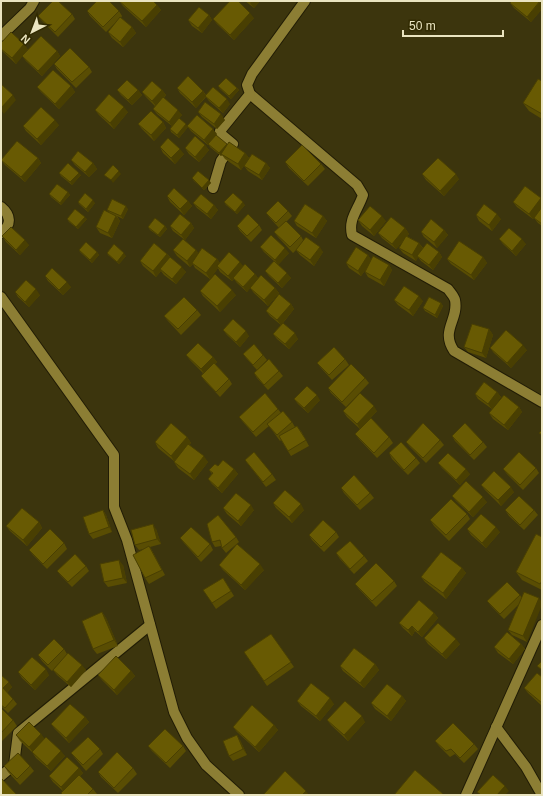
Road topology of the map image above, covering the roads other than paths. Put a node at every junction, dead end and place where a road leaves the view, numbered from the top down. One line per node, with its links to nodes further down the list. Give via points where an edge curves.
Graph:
1 (34, 1): 3 (street)
2 (305, 1): 4 (street, via 252,74 247,85)
3 (1, 36)
4 (250, 94): 5 (street, via 220,131 220,134 233,144 221,161); 9 (street, via 357,185 363,195 349,226 352,235 448,289 455,299 455,312 448,331 448,343 454,351)
5 (213, 188)
6 (1, 207): 7 (street, via 9,217 8,227)
7 (1, 233)
8 (1, 297): 10 (street, via 114,455 114,507 127,540)
9 (542, 402)
10 (150, 625): 13 (street, via 18,733 14,766); 14 (street, via 174,712 187,738 206,765)
11 (542, 625): 12 (street)
12 (496, 727): 15 (street); 16 (street)
13 (1, 776)
14 (239, 795)
15 (466, 795)
16 (542, 795)

